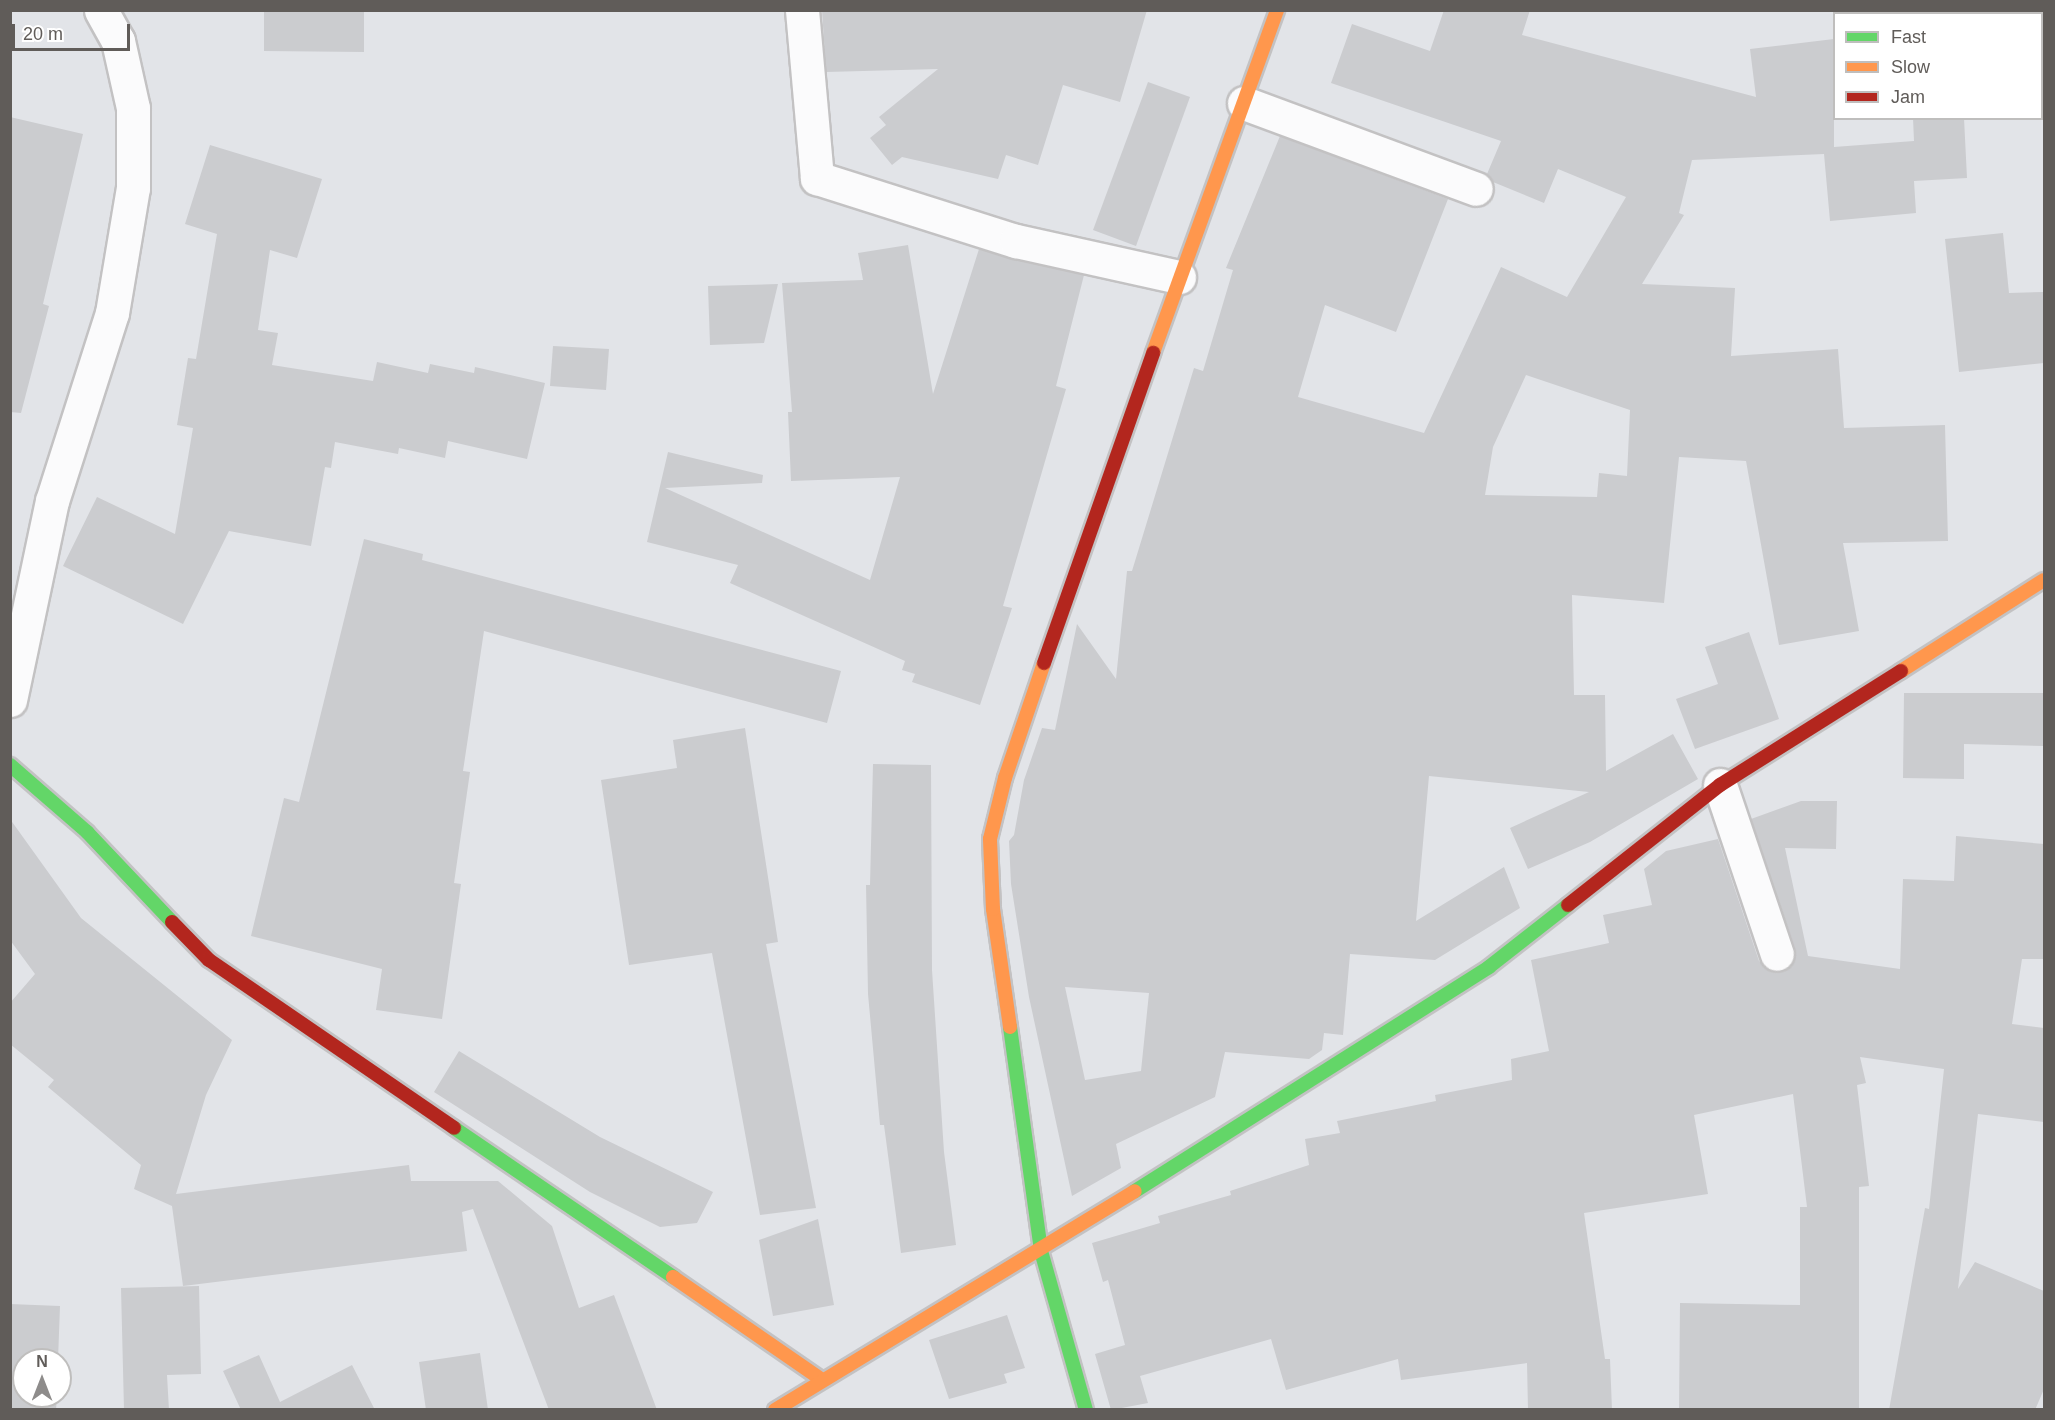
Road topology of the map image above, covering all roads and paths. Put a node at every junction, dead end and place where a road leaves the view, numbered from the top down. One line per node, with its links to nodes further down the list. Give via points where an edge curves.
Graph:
1 (101, 10): 8 (street, via 118,41 133,108 133,188 112,313 52,501)
2 (802, 10): 6 (street, via 817,178 1016,241)
3 (1277, 10): 4 (street)
4 (1244, 103): 5 (street); 6 (street)
5 (1476, 189)
6 (1179, 277): 12 (street, via 1068,590 1005,778 990,839 993,909)
7 (2044, 580): 10 (street)
8 (10, 700)
9 (10, 765): 13 (street, via 87,832 209,960)
10 (1720, 785): 11 (street); 12 (street, via 1489,968)
11 (1777, 954)
12 (1041, 1251): 13 (street); 15 (street)
13 (821, 1379): 14 (street)
14 (775, 1410)
15 (1086, 1410)

